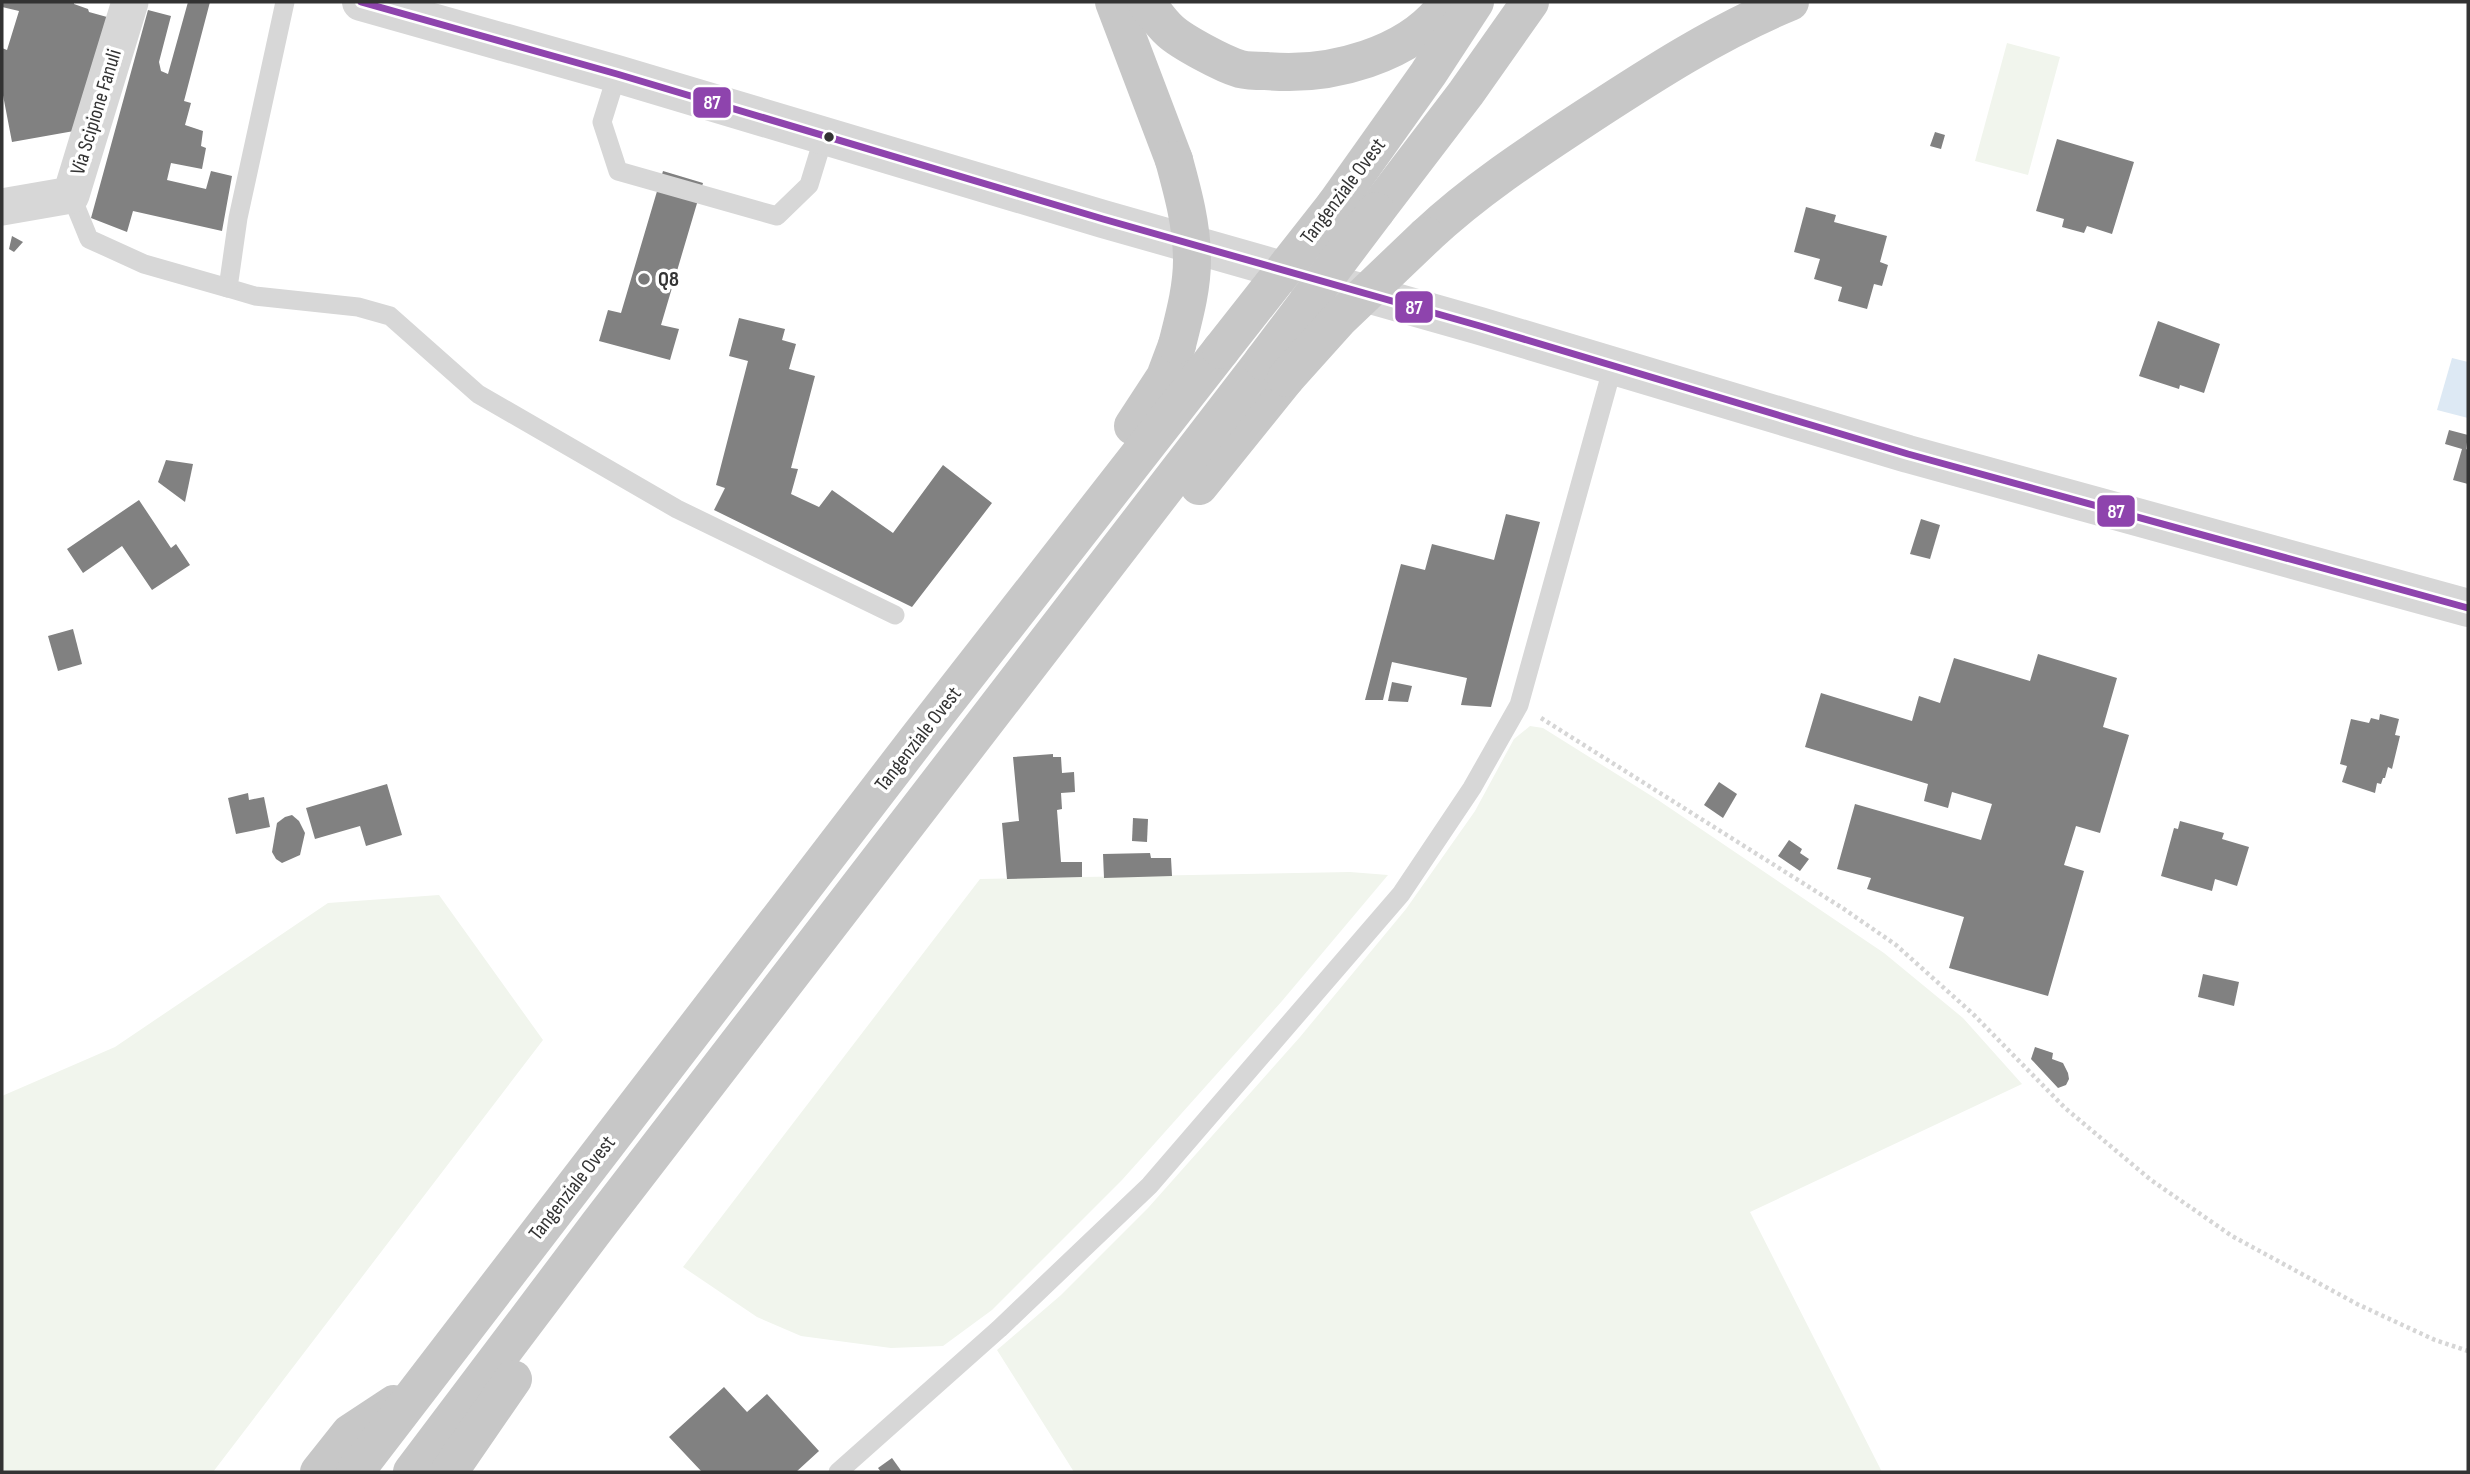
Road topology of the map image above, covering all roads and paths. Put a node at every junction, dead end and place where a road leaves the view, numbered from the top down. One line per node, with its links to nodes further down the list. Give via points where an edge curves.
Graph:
1 (130, 2): 12 (street, Via Scipione Fanuli)
2 (285, 2): 14 (lane, via 238,218)
3 (361, 2): 10 (street)
4 (1114, 2): 20 (highway, bridge, via 1185,201 1192,261 1177,345 1165,377 1143,413 935,684)
5 (1146, 2): 6 (highway, via 1170,31 1207,53 1240,69 1288,73 1335,69 1382,52 1417,36)
6 (1448, 2)
7 (1475, 2): 20 (highway, Tangenziale Ovest, bridge, via 1335,205)
8 (1530, 2): 16 (highway, Tangenziale Ovest, bridge, via 1376,211)
9 (1790, 2): 16 (highway, bridge, via 1696,47 1530,155 1444,219 1339,319)
10 (617, 74): 11 (street); 11 (lane, via 602,122 618,171 777,216 809,185)
11 (824, 136): 15 (street)
12 (71, 195): 13 (street, Via Scipione Fanuli); 14 (lane, via 89,239 144,264)
13 (2, 206)
14 (228, 288): 18 (lane, via 390,316 478,394 677,509)
15 (1613, 366): 17 (street, via 1908,454); 19 (lane)
16 (1274, 369): 21 (highway, Tangenziale Ovest, via 1008,693)
17 (2468, 608)
18 (895, 615)
19 (1519, 705): 22 (path, via 1896,945 1973,1014 2065,1108 2151,1180 2232,1236 2357,1304); 28 (lane, via 1472,788 1401,894 1150,1185 999,1329)
20 (918, 738): 23 (highway, Tangenziale Ovest)
21 (600, 1224): 26 (highway, Tangenziale Ovest); 27 (highway, via 540,1340)
22 (2468, 1351)
23 (419, 1387): 24 (highway, via 350,1433); 25 (highway, Tangenziale Ovest)
24 (319, 1472)
25 (355, 1472)
26 (412, 1472)
27 (449, 1472)
28 (838, 1472)

